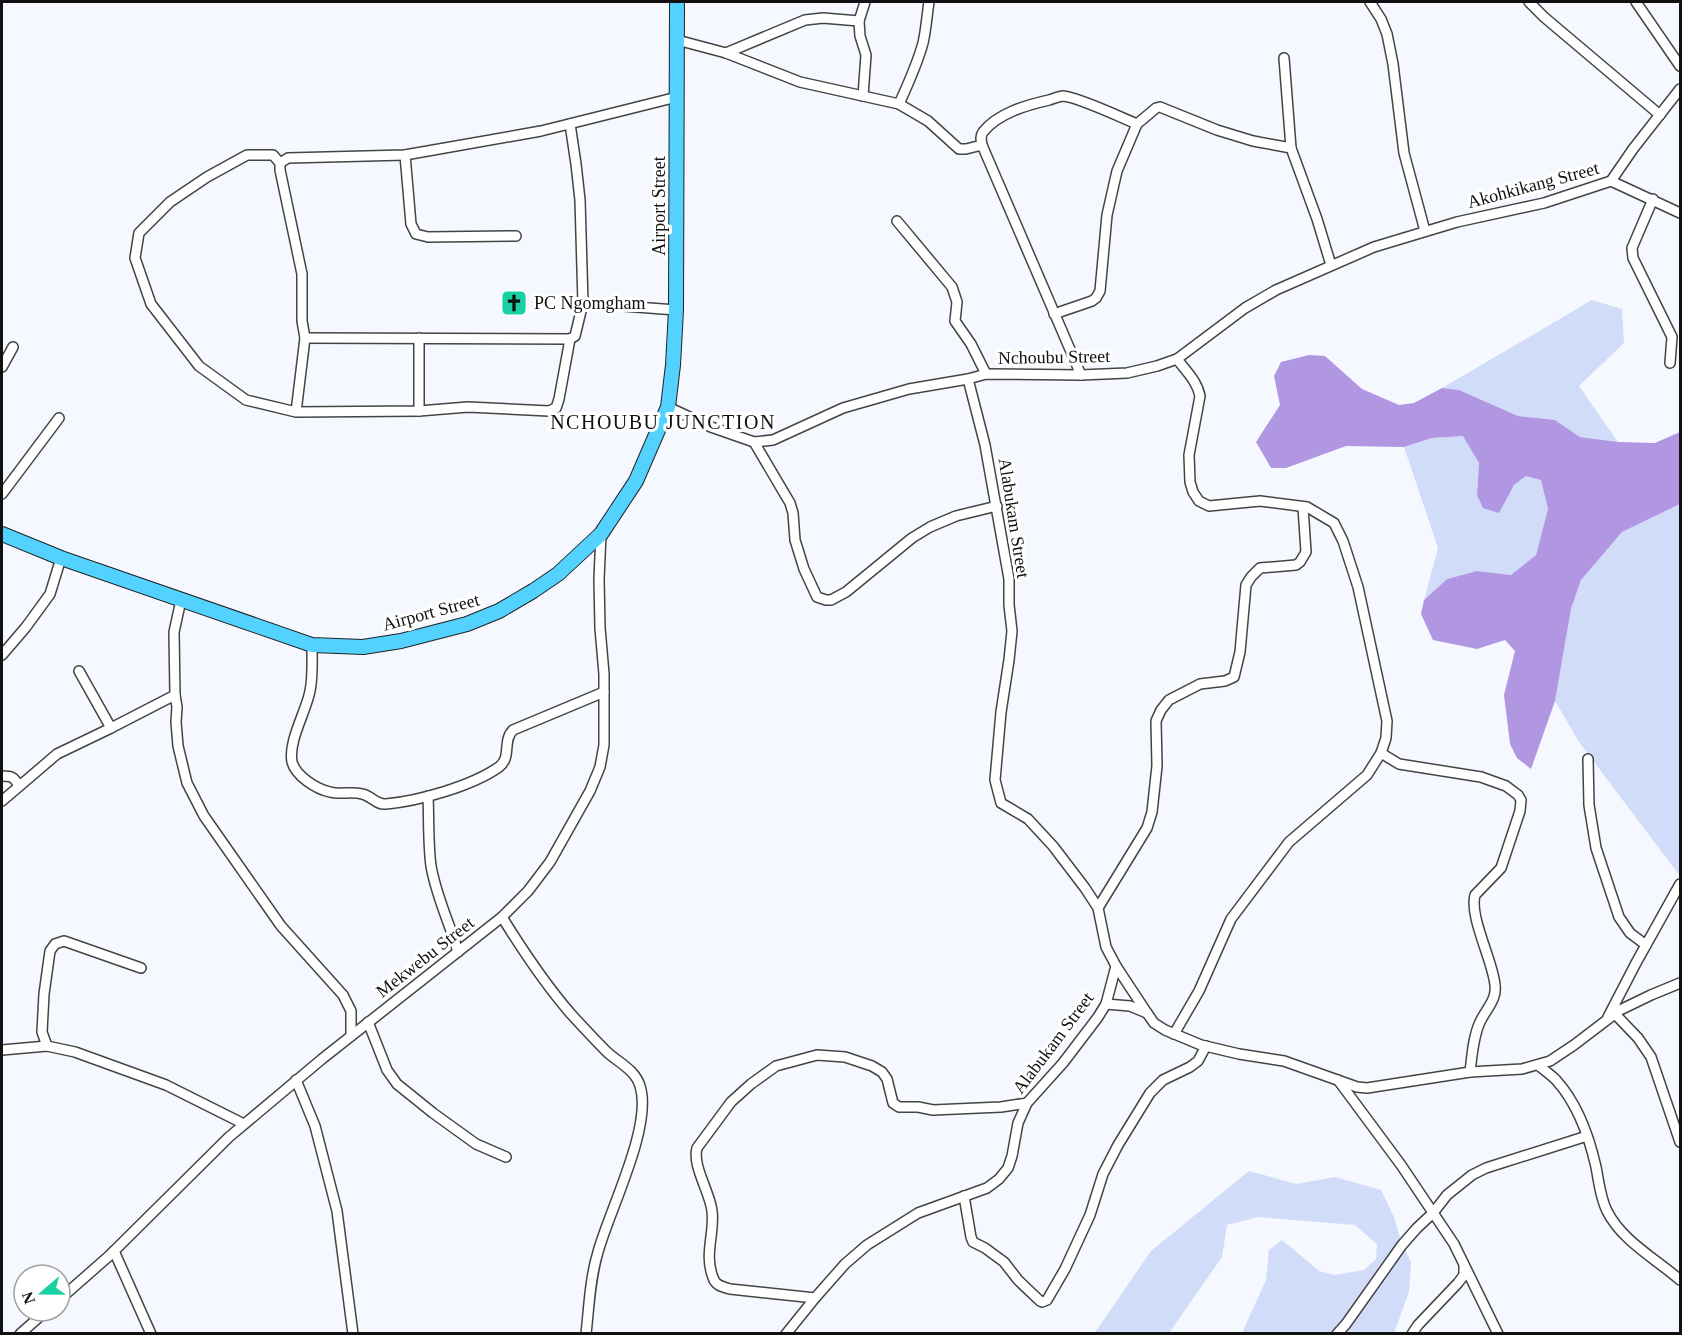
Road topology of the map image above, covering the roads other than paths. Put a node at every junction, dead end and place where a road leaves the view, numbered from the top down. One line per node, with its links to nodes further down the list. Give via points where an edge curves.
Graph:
1 (677, 2): 8 (highway, Airport Street)
2 (865, 2): 7 (street)
3 (929, 2): 15 (street, via 920,55)
4 (1370, 2): 27 (street, via 1387,34 1404,153)
5 (1529, 2): 16 (street)
6 (1636, 2): 11 (street)
7 (858, 21): 9 (street, via 805,20); 13 (street, via 867,61)
8 (677, 40): 9 (street); 14 (highway, Airport Street)
9 (726, 53): 13 (street, via 800,82)
10 (1284, 58): 20 (street)
11 (1680, 66)
12 (1680, 89): 16 (street)
13 (863, 96): 15 (street)
14 (677, 98): 17 (street); 31 (highway, Airport Street)
15 (899, 104): 19 (street, via 928,121 959,148)
16 (1660, 115): 23 (street)
17 (570, 124): 21 (street); 30 (street, via 580,200)
18 (1137, 124): 19 (street, via 1063,96 1033,103 999,119 984,131); 20 (street, via 1160,107 1217,130); 32 (street, via 1117,171 1107,215 1100,291 1092,301)
19 (982, 145): 32 (street)
20 (1291, 148): 29 (street)
21 (405, 155): 22 (street, via 288,158); 28 (street, via 411,224 416,234)
22 (280, 163): 33 (street, via 303,274); 45 (street, via 273,155 247,155 207,177 170,202 139,233 135,258 151,304 199,366 246,400)
23 (1611, 181): 24 (street, Akohkikang Street); 27 (street, Akohkikang Street, via 1544,203)
24 (1653, 200): 25 (street, Akohkikang Street); 38 (street, via 1632,248 1633,258 1672,337)
25 (1680, 213)
26 (897, 221): 40 (street, via 952,287 957,302 955,321)
27 (1425, 231): 29 (street, Nchoubu Street)
28 (516, 236)
29 (1331, 266): 37 (street, Nchoubu Street, via 1245,308)
30 (583, 303): 31 (street); 35 (street, via 575,336)
31 (676, 310): 43 (highway, Airport Street)
32 (1054, 314): 41 (street)
33 (305, 338): 34 (street); 45 (street)
34 (419, 338): 35 (street); 44 (street)
35 (570, 339): 44 (street, via 556,408)
36 (14, 347): 39 (street)
37 (1177, 359): 41 (street, Nchoubu Street, via 1133,372); 50 (street, via 1200,396 1189,455 1190,482 1199,501 1209,506 1260,501)
38 (1670, 363)
39 (2, 367)
40 (986, 374): 41 (street, Nchoubu Street); 42 (street, Nchoubu Street)
41 (1081, 375)
42 (968, 379): 47 (street, Nchoubu Street, via 909,389 843,408 773,440); 49 (street, Alabukam Street)
43 (668, 407): 47 (street, via 711,428); 52 (highway, Airport Street, via 636,481)
44 (419, 411): 45 (street)
45 (296, 412)
46 (59, 418): 48 (street)
47 (754, 442): 49 (street, via 790,503 804,569 822,600 846,592 930,526)
48 (2, 494)
49 (997, 506): 68 (street, Alabukam Street, via 1009,579 1012,631 995,780 998,793 1001,803 1028,819 1053,846)
50 (1303, 507): 61 (street, via 1334,523 1358,587 1387,722); 68 (street, via 1304,557 1296,565 1260,568 1246,585 1234,677 1200,684 1169,700 1161,710 1156,722 1156,776 1147,828)
51 (2, 534): 53 (highway, Airport Street)
52 (601, 534): 55 (highway, Airport Street, via 541,586 499,611 467,624 363,647); 58 (street, Mekwebu Street, via 599,588)
53 (62, 558): 54 (highway, Airport Street); 56 (street, via 50,594)
54 (181, 600): 55 (highway, Airport Street); 59 (street, via 174,632)
55 (312, 645): 65 (street, via 311,689 292,746 294,768 317,787 364,794 378,804)
56 (2, 656)
57 (79, 671): 60 (street)
58 (604, 692): 65 (street, via 513,730 507,755 499,766 467,784); 69 (street, Mekwebu Street, via 604,745 590,791 550,862)
59 (175, 695): 60 (street); 80 (street, via 178,746 188,783 204,816 281,926 344,995 351,1011)
60 (111, 728): 64 (street, via 57,754)
61 (1381, 753): 79 (street, via 1367,775 1289,842 1231,919 1199,991); 85 (street, via 1399,764 1481,777 1513,790 1521,800 1501,868 1474,900 1495,996 1480,1023)
62 (1588, 759): 70 (street, via 1589,805 1596,848 1619,917 1630,933)
63 (2, 776): 64 (street, via 11,776)
64 (19, 786): 66 (street)
65 (428, 795): 71 (street, via 431,866)
66 (2, 801)
67 (1680, 884): 70 (street)
68 (1098, 908): 72 (street, Alabukam Street, via 1106,947)
69 (502, 918): 71 (street, Mekwebu Street); 104 (street, via 570,1012 640,1085 643,1105 637,1142 597,1252)
70 (1646, 945): 77 (street)
71 (458, 952): 78 (street, Mekwebu Street)
72 (1116, 966): 75 (street, Alabukam Street); 76 (street)
73 (141, 968): 81 (street, via 64,941 55,944 50,951 44,994 42,1032)
74 (1680, 983): 77 (street)
75 (1106, 1004): 76 (street, via 1130,1006); 88 (street, Alabukam Street, via 1063,1063)
76 (1147, 1013): 79 (street, via 1154,1023)
77 (1611, 1017): 84 (street, via 1558,1057); 91 (street, via 1638,1038 1651,1057)
78 (368, 1023): 80 (street, Mekwebu Street); 92 (street, via 387,1070 397,1084 476,1144)
79 (1174, 1034): 82 (street)
80 (351, 1036): 86 (street, Mekwebu Street)
81 (47, 1046): 83 (street); 89 (street, via 75,1052 166,1085)
82 (1206, 1046): 87 (street, via 1284,1061); 93 (street, via 1190,1067 1163,1080 1150,1093 1103,1174 1090,1215 1065,1269 1044,1302 1004,1262 973,1242)
83 (2, 1050)
84 (1538, 1065): 85 (street); 90 (street, via 1555,1079 1575,1107)
85 (1470, 1072): 87 (street, via 1375,1087 1357,1087)
86 (296, 1080): 89 (street, Mekwebu Street); 103 (street, via 315,1126 337,1211)
87 (1338, 1080): 94 (street)
88 (1027, 1102): 93 (street, Alabukam Street, via 1008,1168 993,1185); 99 (street, via 933,1110 899,1107 893,1103 887,1079 873,1066 845,1057 817,1055 776,1066 731,1102 695,1155 712,1212 709,1255 715,1281 729,1289)
89 (244, 1124): 95 (street, Mekwebu Street)
90 (1587, 1136): 94 (street, via 1486,1167 1447,1195); 97 (street, via 1607,1212 1631,1241)
91 (1680, 1142)
92 (506, 1157)
93 (964, 1196): 99 (street, Alabukam Street, via 918,1212 867,1245)
94 (1433, 1213): 96 (street); 106 (street, via 1402,1245)
95 (114, 1251): 98 (street, Mekwebu Street); 102 (street)
96 (1464, 1267): 107 (street, via 1458,1283); 108 (street)
97 (1680, 1280)
98 (72, 1288)
99 (815, 1298): 105 (street, Alabukam Street)
100 (32, 1323): 101 (street)
101 (20, 1334)
102 (150, 1334)
103 (353, 1334)
104 (586, 1334)
105 (786, 1334)
106 (1337, 1334)
107 (1412, 1334)
108 (1498, 1334)

